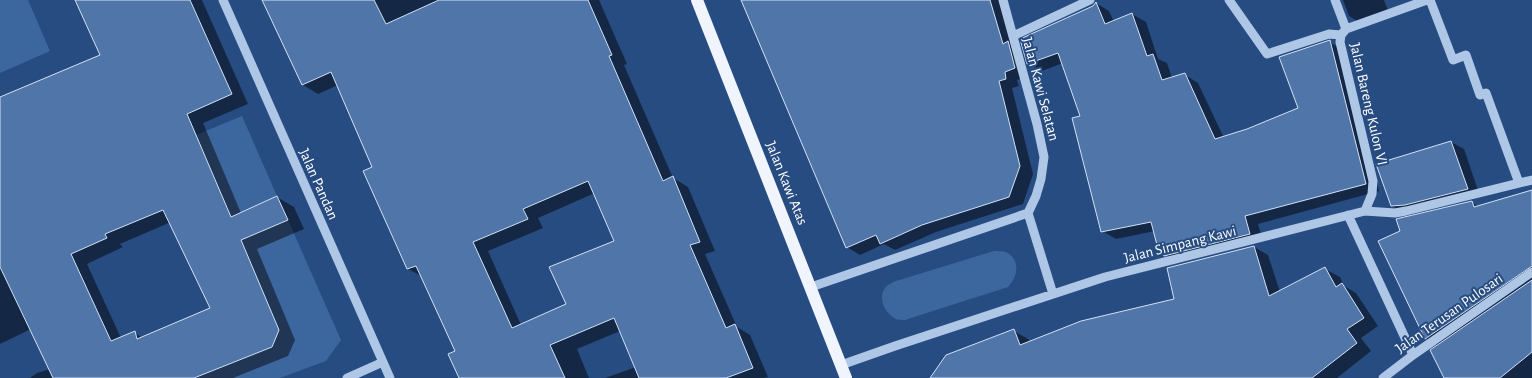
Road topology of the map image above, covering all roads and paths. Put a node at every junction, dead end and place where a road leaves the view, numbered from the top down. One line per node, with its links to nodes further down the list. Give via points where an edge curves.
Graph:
1 (222, 0): 19 (street, Jalan Pandan)
2 (697, 0): 16 (main road, Jalan Kawi Atas)
3 (1003, 0): 9 (street, Jalan Kawi Selatan)
4 (1090, 0): 9 (street)
5 (1229, 0): 8 (street, via 1267,54)
6 (1335, 0): 8 (street)
7 (1428, 0): 8 (street, Jalan Bareng Kulon VI); 11 (street, via 1453,60 1466,55 1480,95 1486,94)
8 (1343, 32): 12 (street, Jalan Bareng Kulon VI, via 1340,42 1373,181)
9 (1013, 36): 13 (street, Jalan Kawi Selatan, via 1044,157 1041,179)
10 (1532, 180): 11 (street, Jalan Simpang Kawi)
11 (1519, 183): 12 (street, Jalan Simpang Kawi, via 1395,213)
12 (1365, 211): 14 (street, Jalan Simpang Kawi)
13 (1028, 213): 16 (street); 17 (street)
14 (1348, 215): 17 (street, Jalan Simpang Kawi, via 1105,277); 18 (street)
15 (1532, 272): 18 (street, Jalan Terusan Pulosari)
16 (811, 287): 20 (main road, Jalan Kawi Atas)
17 (1053, 294): 20 (street, Jalan Simpang Kawi)
18 (1413, 354): 24 (street, Jalan Terusan Pulosari)
19 (383, 362): 21 (street); 22 (street, Jalan Pandan)
20 (842, 365): 23 (main road, Jalan Kawi Atas)
21 (347, 378)
22 (390, 378)
23 (846, 378)
24 (1382, 378)

